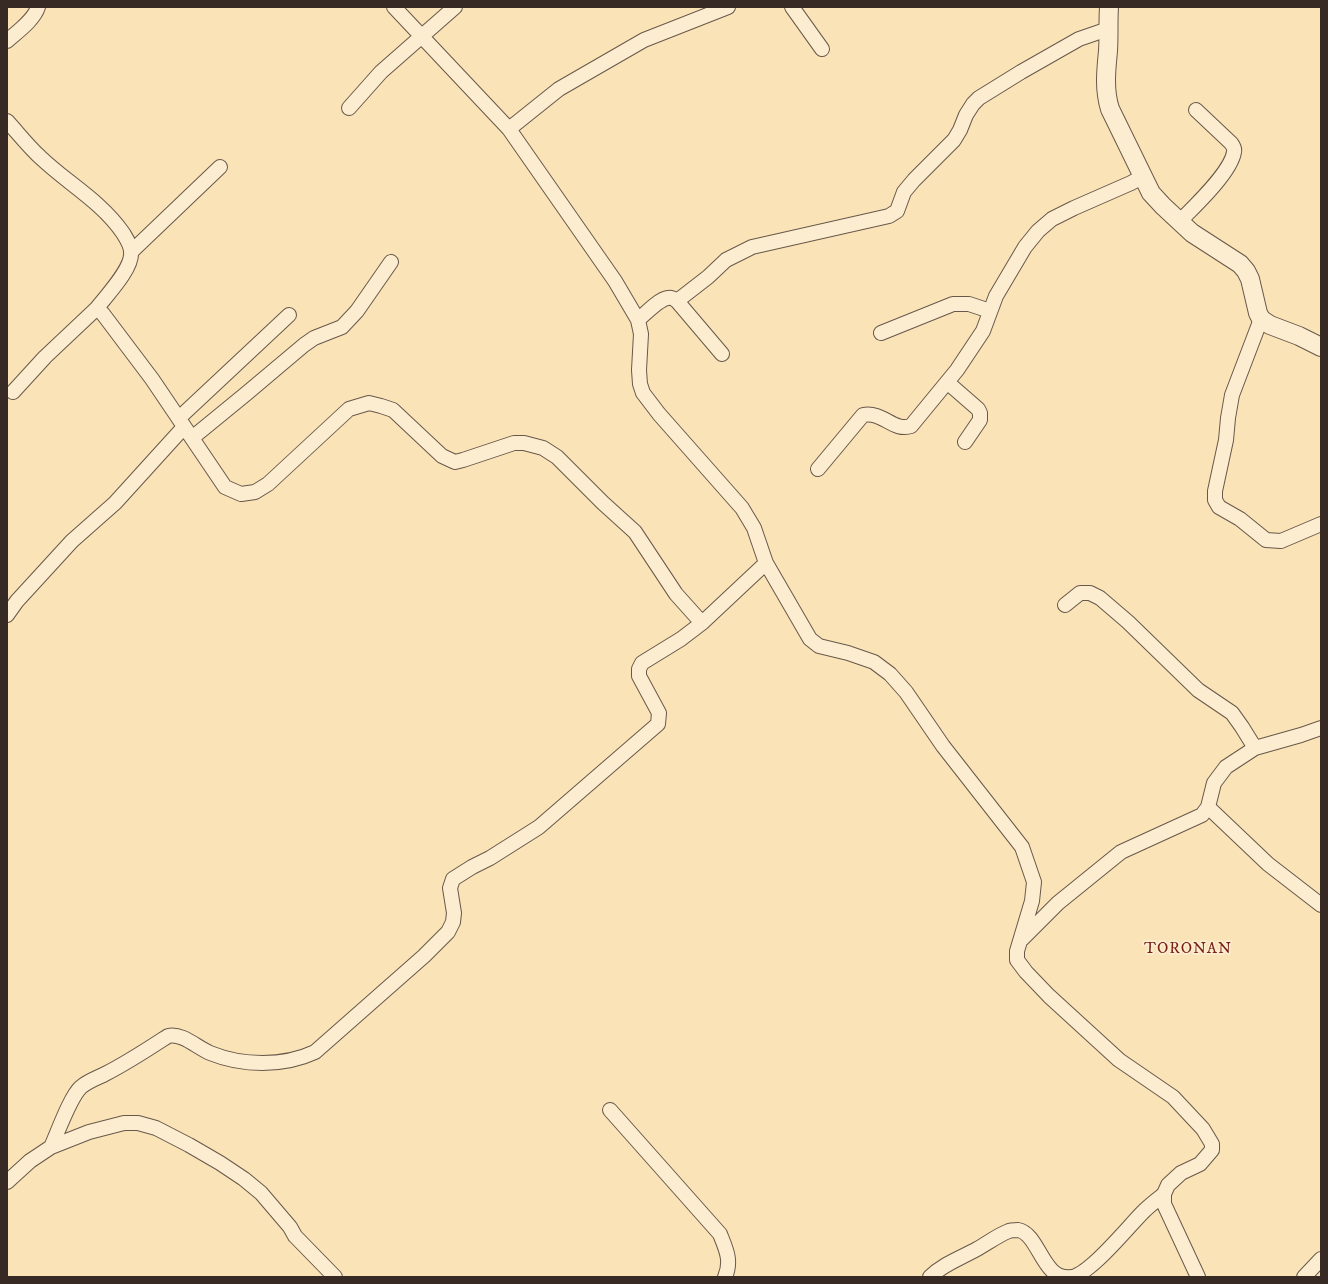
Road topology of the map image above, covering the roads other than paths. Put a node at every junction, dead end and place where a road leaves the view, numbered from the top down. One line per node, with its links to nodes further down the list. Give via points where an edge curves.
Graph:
1 (38, 7): 9 (street, via 29,21)
2 (394, 7): 8 (street)
3 (455, 7): 8 (street)
4 (728, 7): 14 (street, via 644,40 559,89)
5 (792, 7): 10 (street)
6 (1109, 7): 7 (street)
7 (1108, 29): 16 (street, via 1105,78 1107,98); 20 (street, via 1078,39 978,98 954,140 904,192 897,211 889,216 752,247 726,260)
8 (422, 36): 11 (street, via 381,72); 14 (street)
9 (7, 41)
10 (822, 49)
11 (349, 108)
12 (1196, 110): 17 (street, via 1231,143 1234,153 1225,171 1210,190)
13 (7, 121): 18 (street, via 40,157 115,221 127,239)
14 (509, 129): 25 (street)
15 (220, 167): 18 (street)
16 (1142, 177): 17 (street, via 1151,193); 22 (street, via 1052,219 1038,231 1025,247)
17 (1180, 221): 24 (street, via 1192,233 1240,264 1246,271)
18 (131, 252): 21 (street, via 130,264)
19 (391, 262): 31 (street, via 357,311 342,327 314,338 248,393)
20 (677, 301): 25 (street, via 672,298 662,300); 28 (street)
21 (97, 308): 30 (street, via 45,357); 31 (street, via 152,379)
22 (990, 311): 26 (street, via 969,304 953,304); 29 (street, via 983,331)
23 (289, 315): 31 (street)
24 (1261, 319): 27 (street); 34 (street, via 1232,395 1215,500 1219,507 1240,519 1266,540 1281,540)
25 (638, 320): 35 (street, via 641,334 639,370 643,393 742,508 754,528)
26 (881, 333)
27 (1321, 348)
28 (722, 354)
29 (947, 382): 32 (street, via 980,413 980,420); 33 (street, via 911,426 906,428 877,415 863,415)
30 (14, 392)
31 (185, 428): 37 (street, via 115,503 72,541); 38 (street, via 225,487 241,494 255,492 268,484 349,409 369,403 393,410 442,456 455,462 514,443 524,442 543,448 557,457 635,532 676,594)
32 (965, 442)
33 (818, 469)
34 (1321, 524)
35 (766, 563): 38 (street); 43 (street, via 810,639 818,646 874,662 890,674 1022,848 1034,882 1032,901)
36 (1065, 605): 40 (street, via 1080,593 1090,593 1100,598 1198,690 1232,713)
37 (7, 614)
38 (702, 624): 45 (street, via 647,659 639,669 639,676 659,714 658,724 539,827 453,879 450,888 454,913 448,932 315,1052 305,1057 279,1062 249,1063 209,1053 174,1035 168,1036 81,1087 74,1095)
39 (1321, 728): 40 (street)
40 (1255, 748): 41 (street, via 1226,767 1214,783)
41 (1208, 807): 42 (street, via 1268,864); 43 (street, via 1202,815 1121,852 1058,902)
42 (1321, 905)
43 (1019, 942): 47 (street, via 1017,960 1026,972 1119,1060 1173,1097 1203,1129 1212,1144 1212,1150 1207,1157 1200,1164 1181,1173 1168,1185)
44 (610, 1110): 50 (street, via 720,1234 729,1263)
45 (51, 1147): 46 (street, via 30,1161); 49 (street, via 89,1132 124,1123 138,1123 156,1128 220,1163 262,1193 295,1236)
46 (7, 1182)
47 (1164, 1194): 52 (street, via 1080,1274); 53 (street, via 1164,1204)
48 (1321, 1259): 54 (street)
49 (335, 1277)
50 (725, 1277)
51 (930, 1277): 52 (street, via 1008,1231 1018,1230 1026,1234 1055,1274)
52 (1064, 1277)
53 (1198, 1277)
54 (1304, 1277)

